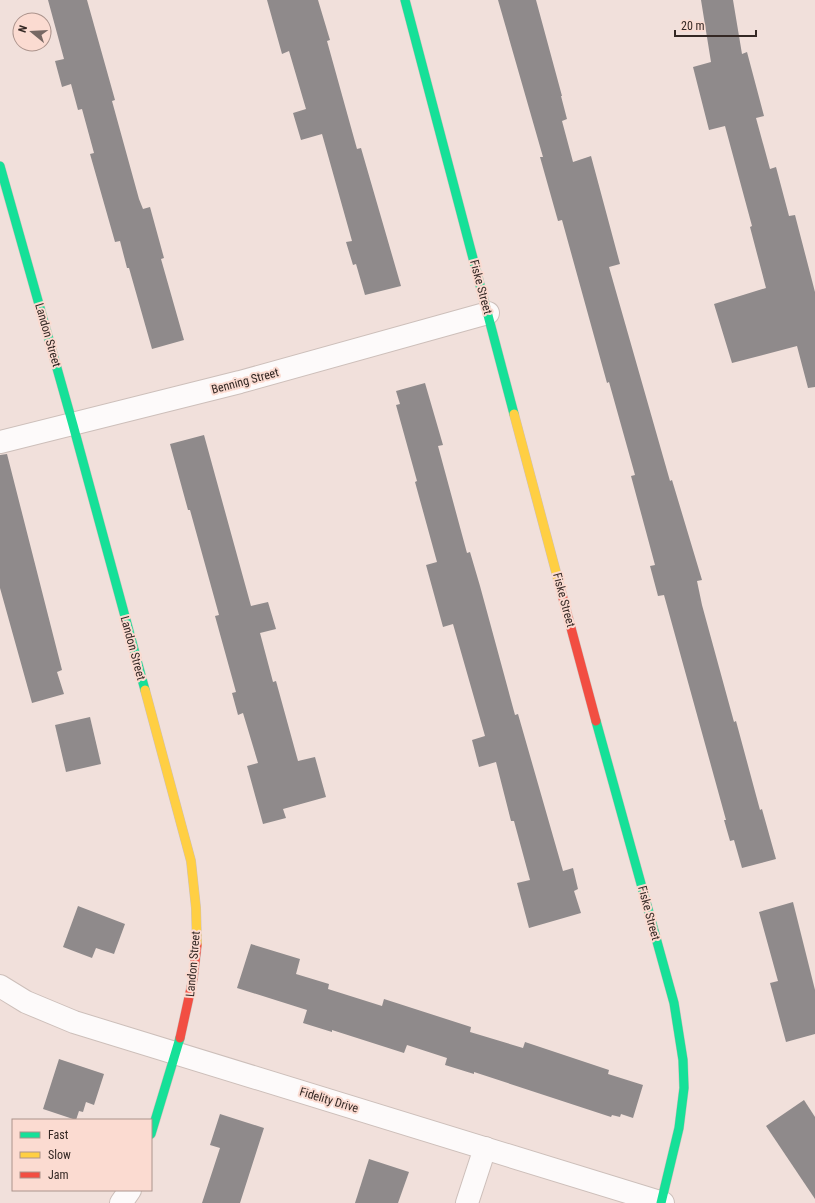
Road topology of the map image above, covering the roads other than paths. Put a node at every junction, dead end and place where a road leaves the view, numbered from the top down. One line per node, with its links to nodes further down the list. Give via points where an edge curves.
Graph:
1 (405, 0): 3 (street, Fiske Street)
2 (0, 166): 4 (street, Landon Street)
3 (488, 313): 4 (street, Benning Street); 13 (street, Fiske Street, via 586,686 674,1003 684,1088 679,1128)
4 (73, 425): 5 (street, Benning Street); 7 (street, Landon Street, via 191,861 196,908 196,956 189,1002)
5 (0, 442)
6 (0, 986): 7 (street, Fidelity Drive, via 26,1002 74,1022)
7 (175, 1053): 8 (street, Landon Street); 9 (street, Fidelity Drive)
8 (152, 1131)
9 (485, 1148): 12 (street); 13 (street, Fidelity Drive)
10 (129, 1191): 11 (street)
11 (121, 1203)
12 (467, 1203)
13 (662, 1203)

